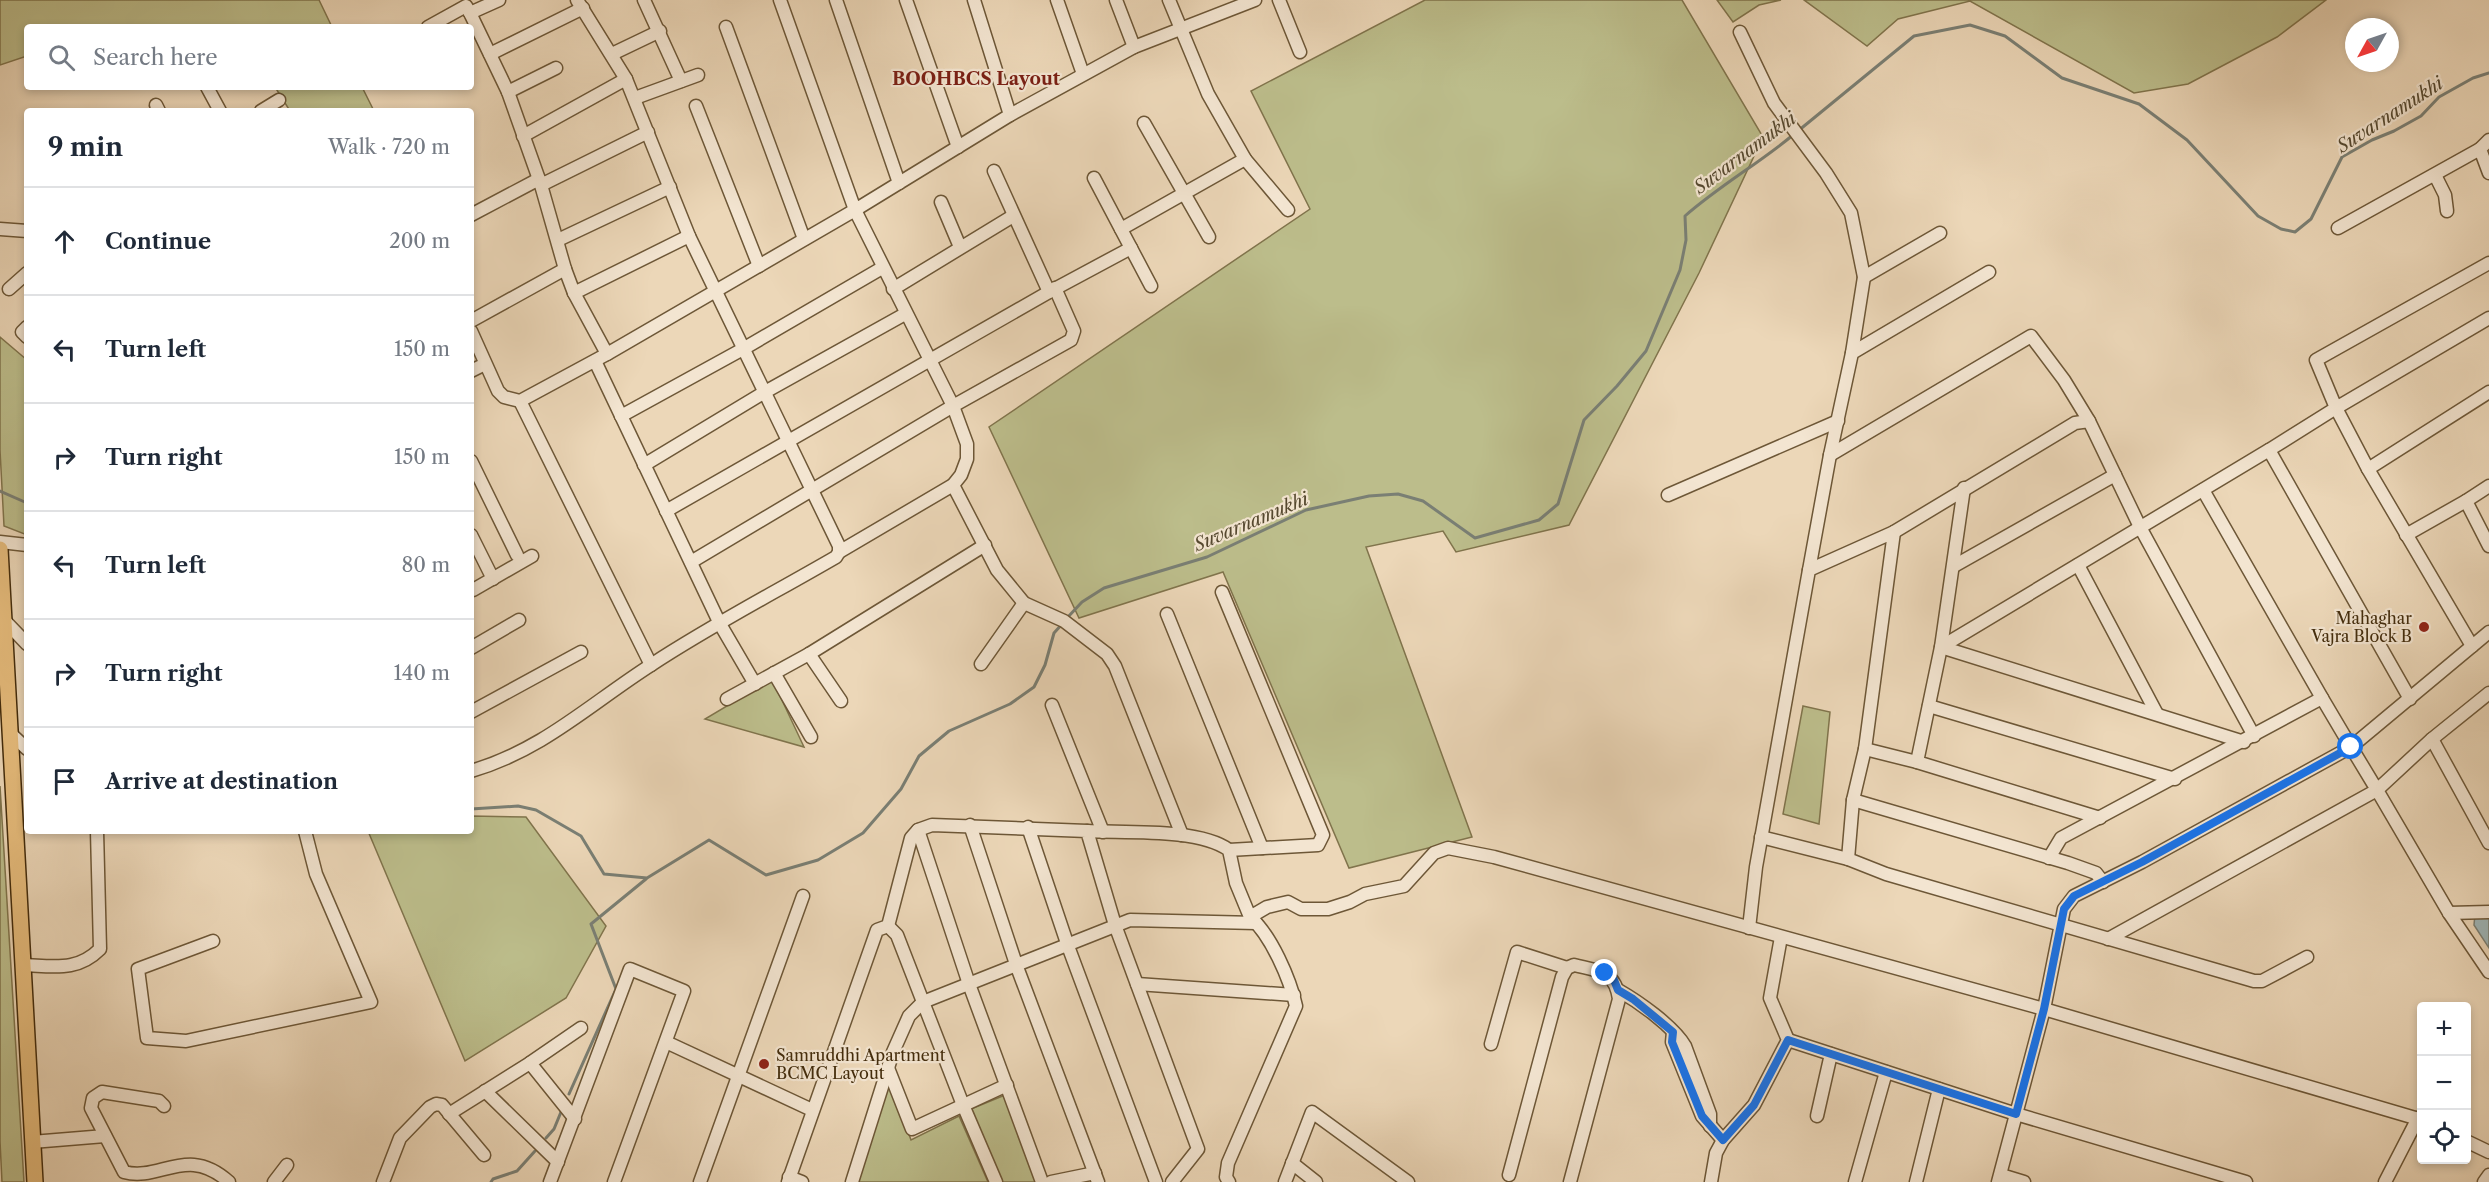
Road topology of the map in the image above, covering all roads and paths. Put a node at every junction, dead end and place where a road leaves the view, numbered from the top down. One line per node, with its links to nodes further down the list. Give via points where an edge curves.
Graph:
1 (498, 0): 14 (street)
2 (644, 0): 18 (street)
3 (780, 0): 52 (street)
4 (836, 0): 48 (street)
5 (906, 0): 41 (street)
6 (974, 0): 36 (street)
7 (1057, 0): 25 (street)
8 (1116, 0): 20 (street)
9 (1169, 0): 17 (street)
10 (1255, 0): 13 (street)
11 (1280, 0): 21 (street)
12 (580, 4): 22 (street); 23 (street)
13 (1230, 5): 17 (street)
14 (470, 13): 15 (street, via 466,6); 22 (street)
15 (433, 24)
16 (726, 27): 64 (street)
17 (1180, 30): 20 (street); 42 (street, via 1208,94)
18 (660, 31): 23 (street); 28 (street)
19 (1740, 32): 74 (street, via 1774,103 1851,213)
20 (1134, 47): 25 (street)
21 (1300, 52)
22 (490, 54): 30 (street)
23 (612, 54): 27 (street)
24 (556, 68): 30 (street)
25 (1083, 74): 36 (street)
26 (698, 75): 28 (street)
27 (626, 79): 31 (street); 39 (street)
28 (681, 81): 31 (street)
29 (209, 90): 34 (street)
30 (508, 92): 39 (street)
31 (635, 98): 38 (street)
32 (279, 100): 35 (street)
33 (696, 106): 69 (street)
34 (218, 108)
35 (266, 108)
36 (1010, 115): 41 (street)
37 (1144, 123): 50 (street)
38 (648, 132): 47 (street); 49 (street)
39 (524, 136): 47 (street)
40 (2485, 145): 44 (street); 45 (street)
41 (958, 147): 48 (street)
42 (1245, 159): 50 (street); 53 (street)
43 (994, 171): 56 (street)
44 (2489, 173)
45 (2435, 175): 54 (street, via 2445,195); 57 (street)
46 (1094, 178): 59 (street)
47 (540, 182): 55 (street); 65 (street)
48 (899, 183): 52 (street)
49 (670, 187): 62 (street); 65 (street)
50 (1184, 193): 59 (street); 63 (street)
51 (941, 202): 66 (street)
52 (855, 210): 64 (street); 70 (street)
53 (1288, 210)
54 (2447, 211)
55 (474, 214)
56 (1013, 216): 66 (street); 78 (street)
57 (2338, 228)
58 (0, 229): 60 (street)
59 (1121, 229): 67 (street)
60 (24, 231)
61 (1940, 233): 74 (street)
62 (688, 236): 79 (street); 80 (street)
63 (1209, 237)
64 (804, 239): 69 (street)
65 (558, 240): 71 (street)
66 (960, 247): 77 (street)
67 (1131, 248): 75 (street); 78 (street)
68 (2489, 263): 96 (street, via 2316,360)
69 (759, 266): 79 (street)
70 (882, 268): 77 (street); 85 (street)
71 (565, 269): 80 (street); 83 (street)
72 (1989, 272): 86 (street)
73 (24, 276): 76 (street)
74 (1864, 277): 86 (street)
75 (1151, 286)
76 (9, 289)
77 (893, 289): 81 (street)
78 (1052, 290): 88 (street); 95 (street, via 1074,331 1071,340)
79 (714, 292): 85 (street); 87 (street)
80 (574, 293): 87 (street)
81 (905, 314): 88 (street); 92 (street)
82 (2489, 318): 96 (street)
83 (474, 319)
84 (474, 338): 90 (street)
85 (743, 349): 92 (street); 97 (street)
86 (1852, 353): 99 (street)
87 (607, 354): 89 (street)
88 (929, 360): 95 (street); 100 (street)
89 (595, 361): 94 (street); 97 (street)
90 (485, 363): 91 (street); 94 (street, via 498,391)
91 (474, 369)
92 (765, 392): 100 (street); 103 (street)
93 (2489, 392): 105 (street)
94 (519, 401): 147 (street)
95 (953, 406): 107 (street, via 967,452 962,475); 110 (street)
96 (2337, 408): 101 (street); 105 (street)
97 (621, 416): 103 (street)
98 (2089, 421): 102 (street, via 2031,336); 106 (street); 109 (street, via 2075,423)
99 (1838, 422): 102 (street); 112 (street)
100 (788, 441): 110 (street); 114 (street)
101 (2269, 450): 111 (street); 153 (street)
102 (1830, 455): 130 (street)
103 (644, 465): 114 (street)
104 (474, 466): 125 (street)
105 (2368, 469): 117 (street)
106 (2115, 475): 115 (street); 129 (street)
107 (953, 485): 121 (street); 124 (street)
108 (2489, 486): 113 (street)
109 (1964, 488): 116 (street); 129 (street)
110 (811, 490): 124 (street); 127 (street)
111 (2203, 490): 115 (street); 151 (street)
112 (1668, 495)
113 (2466, 501): 117 (street); 122 (street)
114 (666, 511): 127 (street)
115 (2140, 527): 128 (street); 161 (street)
116 (1894, 532): 130 (street); 165 (street)
117 (2406, 535): 142 (street)
118 (0, 542): 120 (street)
119 (474, 542): 131 (street)
120 (24, 545)
121 (985, 546): 134 (street, via 997,570); 145 (street)
122 (2489, 546)
123 (0, 549): 136 (main road)
124 (839, 552): 138 (street)
125 (517, 555)
126 (532, 556): 131 (street)
127 (691, 562): 138 (street)
128 (2078, 565): 143 (street); 158 (street)
129 (1954, 566): 143 (street)
130 (1809, 570): 180 (street)
131 (493, 579): 132 (street)
132 (474, 589)
133 (1222, 592): 182 (street, via 1323,835 1318,845)
134 (1024, 603): 146 (street); 179 (street, via 1064,621 1102,649 1115,666)
135 (1167, 614): 182 (street)
136 (4, 620): 140 (street); 159 (main road)
137 (519, 621): 141 (street)
138 (720, 624): 147 (street); 149 (street)
139 (2489, 632): 142 (street)
140 (24, 641)
141 (474, 646)
142 (2472, 646): 153 (street)
143 (1941, 647): 156 (street); 158 (street)
144 (581, 652): 157 (street)
145 (809, 654): 148 (street); 154 (street)
146 (981, 663)
147 (651, 665): 167 (street, via 549,737)
148 (774, 673): 149 (street); 160 (street)
149 (755, 684): 152 (street)
150 (2489, 693): 162 (street)
151 (2322, 698): 161 (street); 164 (street)
152 (727, 699)
153 (2410, 699): 164 (street)
154 (841, 701)
155 (1052, 705): 176 (street)
156 (1929, 706): 166 (street); 168 (street)
157 (474, 710)
158 (2157, 714): 161 (street)
159 (10, 733): 163 (street); 200 (main road)
160 (811, 736)
161 (2249, 739): 168 (street)
162 (2432, 739): 169 (street); 181 (street)
163 (24, 746)
164 (2351, 747): 169 (street); 186 (street)
165 (1865, 749): 166 (street); 170 (street)
166 (1917, 762): 171 (street)
167 (474, 770)
168 (2175, 779): 171 (street)
169 (2377, 790): 189 (street); 196 (street)
170 (1853, 800): 184 (street); 185 (street)
171 (2100, 818): 184 (street, via 2061,838)
172 (970, 825): 173 (street); 174 (street, via 932,825); 201 (street)
173 (1028, 827): 175 (street); 198 (street)
174 (918, 830): 193 (street, via 911,838); 204 (street)
175 (1087, 831): 176 (street); 192 (street)
176 (1102, 832): 179 (street)
177 (97, 834): 200 (street, via 100,949 78,965)
178 (306, 834): 197 (street, via 316,874 371,1002 186,1041 147,1038 138,969)
179 (1182, 835): 183 (street, via 1220,843)
180 (1761, 837): 185 (street); 194 (street)
181 (2489, 843)
182 (1262, 848): 183 (street)
183 (1229, 850): 190 (street, via 1236,883)
184 (2049, 858): 186 (street, via 2096,873)
185 (1848, 859): 191 (street, via 1886,874)
186 (2103, 882): 191 (street, via 2074,896 2064,909)
187 (803, 896): 218 (street)
188 (2489, 912): 189 (street)
189 (2449, 913): 203 (street)
190 (1253, 920): 192 (street, via 1130,920); 194 (street, via 1267,907 1288,902 1301,909 1328,909 1365,894 1404,886 1434,853 1448,848 1494,857); 207 (street, via 1277,957)
191 (2062, 924): 196 (street); 209 (street)
192 (1115, 925): 198 (street); 205 (street)
193 (888, 926): 208 (street, via 897,936); 224 (street, via 877,930)
194 (1749, 928): 195 (street)
195 (1781, 937): 209 (street); 211 (street, via 1770,998)
196 (2108, 939): 199 (street, via 2262,981)
197 (213, 941)
198 (1068, 946): 201 (street); 257 (street)
199 (2307, 957)
200 (23, 965): 233 (main road)
201 (1017, 967): 204 (street); 242 (street)
202 (1567, 968): 206 (street, via 1574,965 1605,973); 213 (street, via 1517,952); 240 (street)
203 (2489, 972)
204 (969, 984): 208 (street); 219 (street)
205 (1137, 984): 207 (street); 258 (street, via 1198,1149)
206 (1618, 990): 232 (street, via 1680,1037 1710,1114 1710,1126); 263 (street, via 1619,999)
207 (1294, 996): 259 (street, via 1296,1006 1228,1163)
208 (923, 1002): 216 (street, via 909,1016); 222 (street)
209 (2044, 1009): 226 (street); 228 (street)
210 (581, 1028): 215 (street)
211 (1788, 1040): 214 (street); 232 (street, via 1754,1105)
212 (666, 1042): 218 (street); 229 (street, via 684,991 630,969); 250 (street)
213 (1491, 1044)
214 (1831, 1054): 217 (street); 227 (street)
215 (530, 1063): 221 (street); 229 (street)
216 (888, 1068): 222 (street, via 912,1129); 253 (street)
217 (1886, 1072): 220 (street); 265 (street)
218 (739, 1075): 224 (street); 251 (street)
219 (1006, 1085): 222 (street); 255 (street)
220 (1939, 1089): 226 (street); 266 (street)
221 (485, 1090): 225 (street); 237 (street)
222 (963, 1105): 254 (street)
223 (164, 1106): 231 (street, via 159,1101 102,1092 93,1098 91,1107)
224 (812, 1110): 244 (street)
225 (449, 1114): 236 (street); 248 (street, via 436,1104 408,1128 400,1138)
226 (2016, 1114): 243 (street); 268 (street)
227 (1816, 1116)
228 (2417, 1118)
229 (575, 1119): 237 (street)
230 (2417, 1124): 269 (street)
231 (105, 1136): 233 (street); 246 (street, via 130,1177 159,1180 193,1167 208,1169)
232 (1723, 1140): 264 (street, via 1716,1153)
233 (32, 1142): 245 (main road)
234 (2471, 1143): 235 (street)
235 (2489, 1152)
236 (484, 1155)
237 (558, 1162): 249 (street)
238 (1292, 1163): 260 (street); 261 (street); 262 (street, via 1312,1112)
239 (287, 1166): 247 (street)
240 (1509, 1175)
241 (2489, 1175): 270 (street)
242 (1097, 1178): 256 (street)
243 (1999, 1178): 267 (street)
244 (789, 1180): 252 (street)
245 (35, 1182)
246 (229, 1182)
247 (274, 1182)
248 (383, 1182)
249 (550, 1182)
250 (614, 1182)
251 (699, 1182)
252 (802, 1182)
253 (852, 1182)
254 (996, 1182)
255 (1042, 1182)
256 (1051, 1182)
257 (1156, 1182)
258 (1172, 1182)
259 (1229, 1182)
260 (1285, 1182)
261 (1316, 1182)
262 (1408, 1182)
263 (1570, 1182)
264 (1711, 1182)
265 (1855, 1182)
266 (1916, 1182)
267 (2024, 1182)
268 (2246, 1182)
269 (2385, 1182)
270 (2484, 1182)

